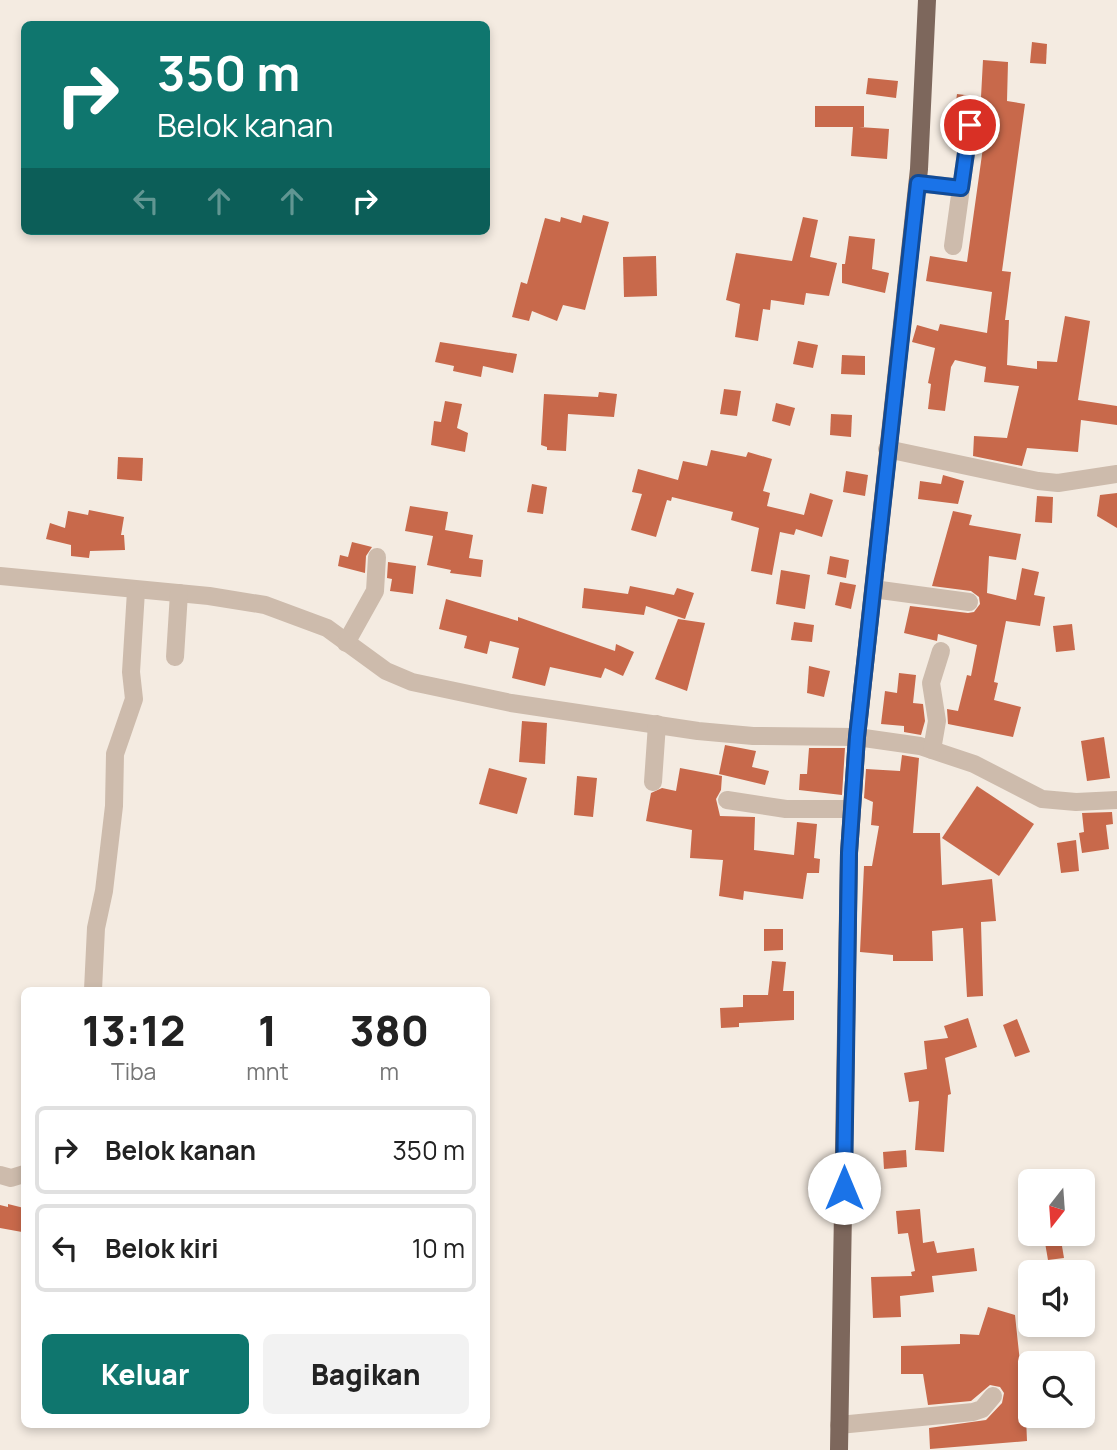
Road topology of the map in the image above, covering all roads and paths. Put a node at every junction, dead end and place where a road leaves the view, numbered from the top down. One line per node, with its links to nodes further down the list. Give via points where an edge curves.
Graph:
1 (928, 0): 3 (main road)
2 (970, 125): 4 (street)
3 (918, 183): 4 (street); 6 (main road)
4 (961, 188): 5 (street)
5 (953, 247)
6 (887, 450): 7 (street, via 1038,481 1058,483); 10 (main road)
7 (1117, 474)
8 (377, 557): 14 (street, via 375,591)
9 (0, 576): 11 (street)
10 (873, 589): 13 (street); 18 (main road)
11 (136, 591): 12 (street); 24 (street, via 134,699 115,754 114,806 96,928)
12 (179, 593): 14 (street, via 265,605); 16 (street)
13 (969, 602)
14 (351, 634): 17 (street, via 386,671 412,682 511,703)
15 (941, 651): 19 (street, via 931,683)
16 (175, 657)
17 (657, 724): 18 (street, via 753,736); 20 (street)
18 (857, 737): 19 (street); 23 (main road)
19 (935, 738): 22 (street, via 1042,799)
20 (653, 782)
21 (727, 800): 23 (street, via 774,808)
22 (1117, 800)
23 (852, 809): 28 (main road)
24 (93, 987)
25 (0, 1175): 26 (street)
26 (21, 1175)
27 (993, 1396): 28 (street, via 973,1412)
28 (839, 1425): 29 (main road)
29 (839, 1450)

